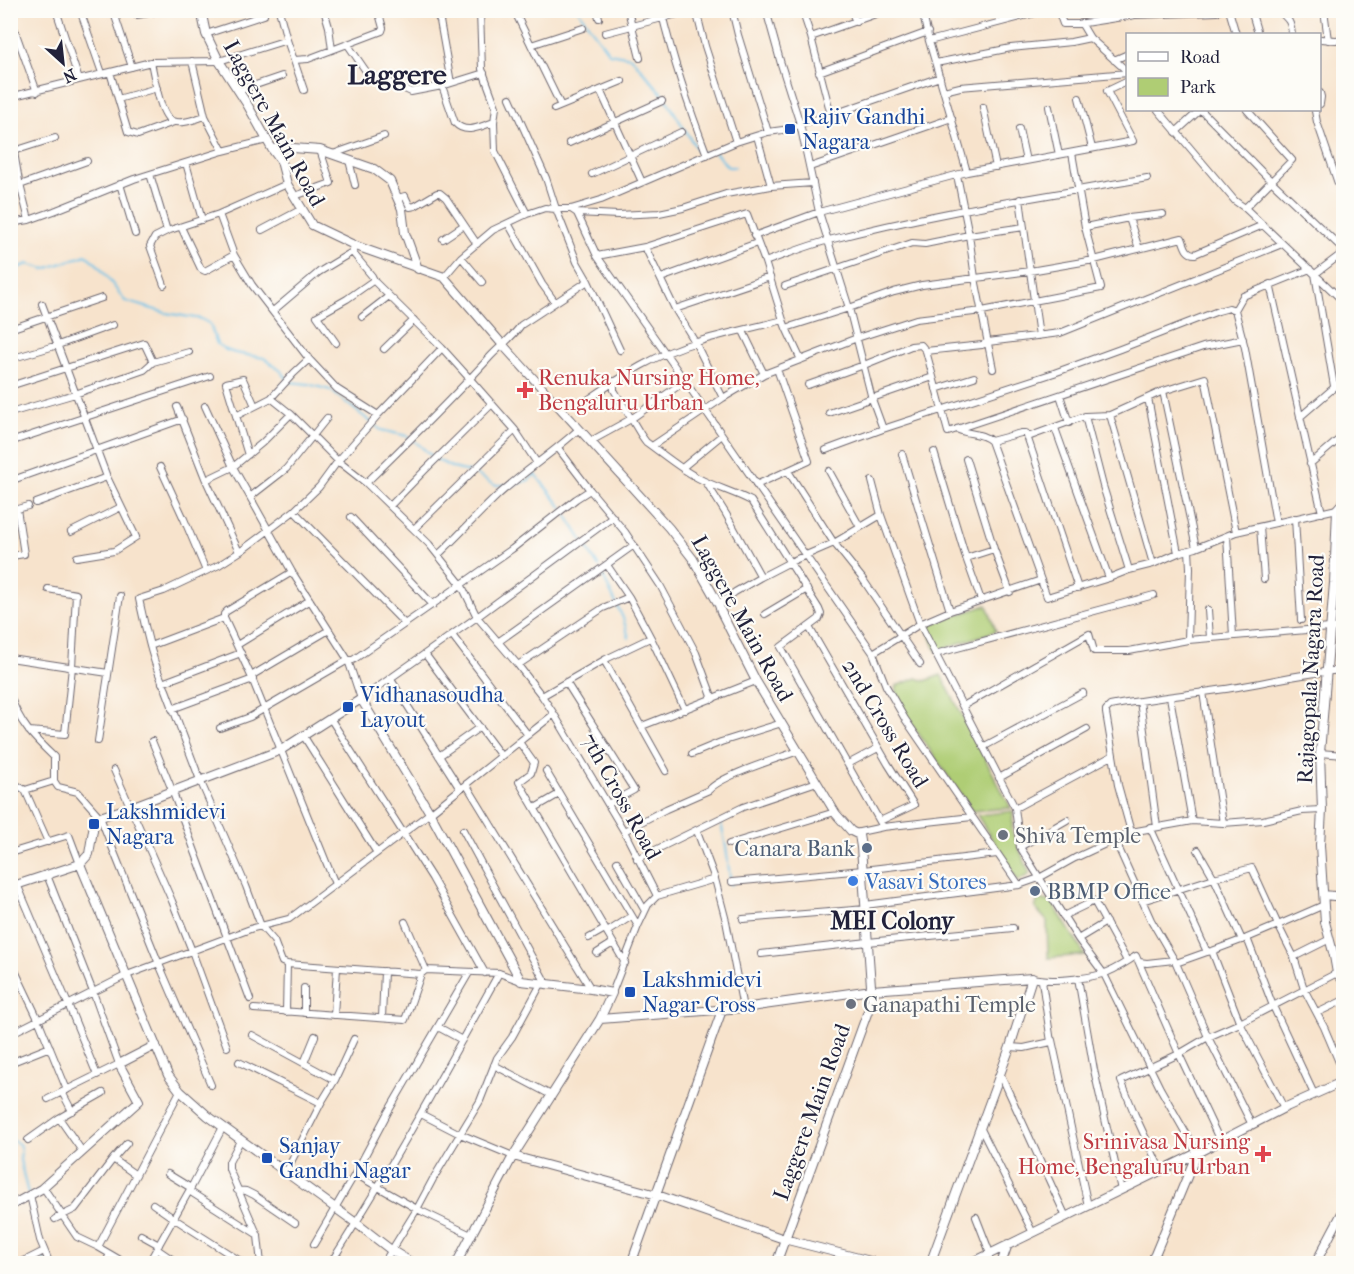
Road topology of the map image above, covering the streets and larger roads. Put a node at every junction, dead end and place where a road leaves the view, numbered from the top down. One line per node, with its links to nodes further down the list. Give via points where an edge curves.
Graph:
1 (56, 10): 71 (street)
2 (80, 10): 66 (street)
3 (113, 10): 62 (street)
4 (166, 10): 31 (street)
5 (201, 10): 45 (street, Laggere Main Road)
6 (279, 10): 49 (street)
7 (324, 10): 53 (street)
8 (378, 10): 51 (street, via 382,31)
9 (434, 10): 74 (street, via 440,21)
10 (496, 10): 28 (street)
11 (514, 10): 52 (street)
12 (597, 10): 34 (street)
13 (628, 10): 38 (street)
14 (661, 10): 35 (street)
15 (694, 10): 35 (street); 112 (street)
16 (732, 10): 106 (street)
17 (766, 10): 102 (street)
18 (802, 10): 46 (street)
19 (851, 10): 36 (street)
20 (922, 10): 40 (street)
21 (1047, 10): 50 (street)
22 (1058, 10): 37 (street, via 1063,24)
23 (1220, 10): 30 (street)
24 (1229, 10): 42 (street)
25 (1251, 10): 43 (street)
26 (1278, 10): 44 (street, via 1288,18)
27 (1324, 10): 48 (street, via 1332,40)
28 (480, 11): 67 (street)
29 (885, 11): 36 (street)
30 (1135, 13): 37 (street)
31 (137, 15)
32 (264, 15): 45 (street)
33 (10, 17): 81 (street)
34 (599, 18)
35 (663, 19): 38 (street); 119 (street)
36 (856, 22): 46 (street)
37 (1081, 23): 47 (street)
38 (632, 26): 41 (street); 55 (street)
39 (583, 28): 52 (street)
40 (928, 32): 50 (street); 65 (street)
41 (605, 33)
42 (1236, 33)
43 (1258, 33)
44 (1292, 33)
45 (206, 34): 59 (street, Laggere Main Road)
46 (811, 37): 65 (street)
47 (1090, 38): 57 (street); 61 (street)
48 (1321, 39)
49 (287, 40): 56 (street); 59 (street)
50 (930, 41): 61 (street)
51 (348, 45): 53 (street); 75 (street, via 368,74 411,92)
52 (531, 45): 87 (street)
53 (332, 50): 56 (street)
54 (1126, 55): 57 (street)
55 (640, 58)
56 (294, 60): 77 (street)
57 (1114, 60): 63 (street)
58 (192, 61): 59 (street); 60 (street); 97 (street)
59 (219, 61): 79 (street, Laggere Main Road)
60 (151, 62): 62 (street); 76 (street)
61 (936, 63): 70 (street)
62 (132, 67): 64 (street)
63 (1126, 71)
64 (110, 72): 66 (street); 85 (street)
65 (819, 72): 96 (street)
66 (102, 73): 71 (street)
67 (484, 73): 74 (street); 100 (street, via 496,107)
68 (1126, 73): 80 (street)
69 (282, 76): 79 (street)
70 (940, 77): 80 (street); 96 (street)
71 (79, 80): 81 (street)
72 (622, 81): 78 (street)
73 (1126, 82): 115 (street, via 1107,91 1133,141)
74 (451, 83): 75 (street)
75 (442, 86): 100 (street, via 458,127 469,129)
76 (157, 88): 85 (street); 99 (street, via 164,113)
77 (304, 90)
78 (600, 90): 87 (street); 101 (street)
79 (238, 91): 111 (street, Laggere Main Road)
80 (944, 91): 98 (street)
81 (37, 92): 82 (street)
82 (10, 98)
83 (510, 98): 151 (street)
84 (1079, 98): 115 (street)
85 (118, 99): 99 (street, via 128,132 138,135)
86 (662, 101): 101 (street)
87 (561, 106): 90 (street)
88 (983, 107): 128 (street)
89 (1049, 107): 123 (street)
90 (554, 109)
91 (1159, 111): 107 (street)
92 (1199, 111): 107 (street)
93 (1201, 111): 135 (street)
94 (1248, 111): 135 (street, via 1292,160)
95 (1314, 111): 148 (street)
96 (831, 115): 102 (street)
97 (205, 116): 99 (street); 118 (street)
98 (952, 118): 129 (street); 130 (street)
99 (174, 122)
100 (494, 122): 157 (street, via 495,151)
101 (615, 122): 113 (street); 122 (street)
102 (800, 124): 106 (street); 129 (street)
103 (10, 129): 117 (street)
104 (1019, 129): 126 (street)
105 (681, 132): 122 (street)
106 (768, 132): 109 (street)
107 (1176, 132): 149 (street)
108 (384, 136): 121 (street)
109 (757, 136): 112 (street); 143 (street)
110 (56, 138): 117 (street)
111 (267, 140): 114 (street, Laggere Main Road); 118 (street)
112 (736, 142): 119 (street)
113 (569, 143)
114 (272, 148): 116 (street); 140 (street, Laggere Main Road, via 281,160)
115 (1092, 148): 120 (street)
116 (320, 150): 121 (street); 145 (street, via 331,183)
117 (14, 151): 141 (street)
118 (223, 151): 127 (street)
119 (710, 152): 136 (street)
120 (1072, 153): 123 (street); 144 (street)
121 (333, 154): 124 (street)
122 (630, 156): 132 (street); 136 (street)
123 (1059, 156): 126 (street)
124 (349, 160): 142 (street); 146 (street, via 374,169 390,181)
125 (87, 161): 141 (street)
126 (1026, 161): 128 (street)
127 (186, 162): 131 (street); 160 (street)
128 (996, 166): 130 (street)
129 (810, 167): 137 (street)
130 (967, 172): 133 (street)
131 (150, 174): 139 (street); 169 (street)
132 (592, 174)
133 (957, 175): 152 (street); 154 (street)
134 (1147, 178): 144 (street)
135 (1271, 181): 149 (street); 180 (street)
136 (642, 182): 153 (street)
137 (813, 183): 143 (street); 154 (street)
138 (10, 184): 141 (street)
139 (120, 184): 159 (street); 170 (street)
140 (288, 184): 145 (street, Laggere Main Road); 156 (street)
141 (20, 185): 159 (street)
142 (356, 185)
143 (771, 186): 153 (street, via 659,213)
144 (1078, 190): 147 (street); 167 (street)
145 (295, 196): 150 (street, Laggere Main Road)
146 (398, 198): 163 (street, via 405,196 410,207 440,193); 187 (street)
147 (1020, 199): 152 (street); 166 (street)
148 (1344, 201)
149 (1245, 208): 164 (street)
150 (302, 209): 168 (street); 178 (street, Laggere Main Road, via 312,225)
151 (556, 209): 153 (street); 157 (street); 195 (street)
152 (964, 210): 171 (street); 174 (street)
153 (574, 211): 182 (street)
154 (819, 212): 173 (street); 174 (street)
155 (1163, 213): 158 (street)
156 (219, 214): 160 (street); 181 (street)
157 (527, 214): 162 (street)
158 (1129, 218): 167 (street); 179 (street)
159 (29, 220): 161 (street)
160 (202, 220): 165 (street)
161 (10, 223)
162 (508, 223): 176 (street); 202 (street)
163 (464, 225): 172 (street); 176 (street)
164 (1263, 225): 175 (street); 179 (street, via 1196,254 1188,252 1182,238)
165 (181, 227): 169 (street); 181 (street, via 201,269 206,271)
166 (1024, 227): 171 (street); 188 (street)
167 (1085, 227): 184 (street)
168 (262, 230)
169 (167, 231): 198 (street, via 155,237 150,246)
170 (135, 234)
171 (969, 235): 186 (street, via 912,243); 193 (street)
172 (443, 239)
173 (756, 239): 177 (street, via 747,214); 185 (street); 192 (street)
174 (827, 240): 185 (street); 186 (street)
175 (1282, 243): 189 (street); 219 (street, via 1060,333)
176 (477, 244): 183 (street)
177 (645, 247): 182 (street); 192 (street)
178 (354, 249): 187 (street, Laggere Main Road); 194 (street); 210 (street, via 319,272)
179 (1139, 249): 184 (street)
180 (1344, 251): 189 (street)
181 (234, 255): 210 (street)
182 (597, 256): 232 (street)
183 (461, 257): 190 (street); 196 (street)
184 (1094, 260): 188 (street); 203 (street, via 1101,288)
185 (765, 262): 191 (street)
186 (836, 268): 199 (street); 206 (street)
187 (418, 269): 190 (street, Laggere Main Road)
188 (1030, 271): 193 (street); 203 (street)
189 (1313, 272): 197 (street); 204 (street); 251 (street)
190 (444, 277): 225 (street, Laggere Main Road)
191 (770, 277): 207 (street); 214 (street)
192 (661, 278): 207 (street)
193 (975, 278): 206 (street, via 922,285); 209 (street)
194 (374, 280): 200 (street); 224 (street, via 317,316)
195 (588, 281): 202 (street); 229 (street)
196 (482, 282)
197 (1270, 284): 208 (street, via 1243,296); 273 (street)
198 (164, 285)
199 (785, 286)
200 (389, 296): 211 (street); 213 (street)
201 (102, 298): 212 (street)
202 (555, 302): 225 (street, via 521,325)
203 (1034, 302): 209 (street); 219 (street)
204 (1344, 302)
205 (42, 304): 212 (street)
206 (849, 308): 216 (street); 220 (street)
207 (675, 309): 222 (street)
208 (1235, 309): 221 (street); 265 (street, via 1218,311 1054,373)
209 (982, 311): 220 (street, via 916,320); 223 (street)
210 (273, 312): 234 (street)
211 (362, 317)
212 (47, 318): 217 (street); 226 (street)
213 (414, 320): 227 (street); 228 (street)
214 (783, 320): 216 (street); 218 (street)
215 (113, 326): 226 (street)
216 (786, 328): 235 (street)
217 (10, 329)
218 (743, 331): 222 (street); 241 (street)
219 (1039, 336): 223 (street)
220 (857, 338): 235 (street); 237 (street)
221 (1243, 339): 255 (street, via 1203,347); 330 (street)
222 (695, 342): 232 (street); 257 (street)
223 (988, 342): 230 (street); 240 (street)
224 (336, 343)
225 (502, 344): 245 (street); 281 (street, Laggere Main Road)
226 (58, 345): 233 (street); 238 (street)
227 (442, 348): 245 (street); 276 (street)
228 (384, 349)
229 (620, 350)
230 (926, 351): 237 (street, via 921,345 911,346); 243 (street)
231 (189, 352): 236 (street)
232 (666, 354): 247 (street); 248 (street)
233 (10, 359)
234 (309, 359): 256 (street); 276 (street, via 337,389)
235 (801, 360): 239 (street)
236 (153, 362): 238 (street, via 144,343); 254 (street, via 144,370)
237 (864, 365): 249 (street); 260 (street)
238 (66, 369): 250 (street); 254 (street)
239 (777, 369): 241 (street); 306 (street, via 809,458 807,463)
240 (993, 369)
241 (764, 374): 257 (street)
242 (210, 376): 274 (street)
243 (933, 376): 252 (street); 260 (street)
244 (974, 377): 252 (street)
245 (470, 379): 261 (street); 313 (street)
246 (1344, 379): 251 (street)
247 (614, 381): 259 (street); 278 (street, via 614,390)
248 (685, 381): 266 (street); 278 (street)
249 (808, 385)
250 (10, 386)
251 (1335, 387): 273 (street)
252 (936, 389): 265 (street)
253 (1163, 391): 258 (street); 337 (street, via 1205,378); 341 (street)
254 (75, 394): 267 (street); 274 (street)
255 (1060, 395): 279 (street); 283 (street)
256 (271, 398): 263 (street); 269 (street, 7th Cross Road)
257 (723, 398): 266 (street)
258 (1148, 398): 270 (street); 345 (street)
259 (589, 399)
260 (872, 399): 268 (street); 282 (street)
261 (492, 404): 284 (street); 320 (street)
262 (205, 406): 304 (street)
263 (255, 406): 271 (street); 271 (street, via 243,379 226,383)
264 (177, 407): 277 (street)
265 (941, 409): 282 (street); 283 (street, via 948,432)
266 (705, 410): 286 (street); 292 (street)
267 (10, 413)
268 (829, 413)
269 (291, 414): 285 (street, 7th Cross Road); 298 (street)
270 (1110, 415): 272 (street); 351 (street)
271 (236, 416): 298 (street)
272 (1085, 416): 279 (street); 354 (street)
273 (1300, 417): 302 (street)
274 (85, 418): 291 (street); 294 (street)
275 (327, 418): 285 (street)
276 (375, 418): 300 (street)
277 (183, 419): 294 (street); 309 (street)
278 (631, 419): 289 (street); 292 (street)
279 (1069, 423): 280 (street)
280 (1055, 428): 288 (street); 358 (street)
281 (579, 429): 289 (street, Laggere Main Road); 293 (street)
282 (883, 429): 295 (street)
283 (957, 429): 290 (street)
284 (515, 430): 301 (street); 334 (street)
285 (313, 435): 300 (street, 7th Cross Road); 316 (street, via 286,469)
286 (722, 435): 305 (street); 314 (street)
287 (1344, 435): 302 (street)
288 (1028, 437): 290 (street, via 1022,433); 362 (street)
289 (591, 441): 372 (street, Laggere Main Road, via 669,528 693,559)
290 (991, 441): 360 (street)
291 (10, 442)
292 (652, 446): 305 (street)
293 (558, 448): 301 (street); 315 (street)
294 (97, 450): 308 (street); 310 (street)
295 (825, 450)
296 (934, 452): 349 (street)
297 (902, 454): 374 (street)
298 (248, 455): 304 (street)
299 (966, 459): 342 (street)
300 (338, 461): 313 (street, 7th Cross Road); 324 (street)
301 (537, 463): 346 (street)
302 (1310, 464): 325 (street)
303 (160, 467): 353 (street)
304 (233, 467): 309 (street); 316 (street)
305 (682, 468): 312 (street)
306 (788, 471): 314 (street); 339 (street)
307 (829, 471): 333 (street)
308 (107, 477): 318 (street); 321 (street)
309 (206, 480): 344 (street)
310 (10, 481)
311 (872, 481): 326 (street)
312 (706, 482): 350 (street, via 751,501); 357 (street)
313 (366, 483): 320 (street, 7th Cross Road)
314 (756, 485): 347 (street)
315 (590, 490): 328 (street); 361 (street)
316 (250, 497): 335 (street)
317 (1344, 501): 322 (street)
318 (36, 503)
319 (28, 506): 323 (street)
320 (390, 506): 334 (street, 7th Cross Road)
321 (122, 507): 336 (street); 348 (street, via 136,537 114,551)
322 (1337, 508): 325 (street); 331 (street, Rajagopala Nagara Road)
323 (14, 510): 356 (street, via 24,554 12,556)
324 (294, 511): 335 (street); 379 (street)
325 (1322, 513): 329 (street)
326 (881, 515): 333 (street); 380 (street)
327 (351, 517): 371 (street)
328 (613, 518): 340 (street); 376 (street)
329 (1295, 518): 330 (street); 378 (street)
330 (1276, 523): 332 (street)
331 (1340, 523): 382 (street, Rajagopala Nagara Road)
332 (1260, 526): 337 (street); 359 (street)
333 (860, 527): 339 (street)
334 (414, 529): 346 (street, 7th Cross Road)
335 (270, 530): 344 (street); 355 (street)
336 (72, 532)
337 (1236, 532): 338 (street)
338 (1227, 536): 341 (street); 387 (street)
339 (834, 543): 347 (street); 386 (street)
340 (634, 545): 352 (street); 418 (street, via 692,644)
341 (1196, 548): 343 (street)
342 (994, 549): 349 (street); 365 (street)
343 (1188, 550): 345 (street); 390 (street)
344 (239, 552): 353 (street)
345 (1178, 553): 351 (street)
346 (438, 555): 361 (street, 7th Cross Road)
347 (805, 555): 350 (street); 395 (street)
348 (76, 556)
349 (966, 558): 370 (street)
350 (790, 562): 357 (street); 364 (street)
351 (1153, 564): 354 (street)
352 (607, 565): 368 (street); 391 (street)
353 (206, 570): 393 (street, via 139,600)
354 (1129, 570): 358 (street)
355 (292, 572): 369 (street); 377 (street, via 227,611)
356 (10, 576)
357 (761, 577): 372 (street)
358 (1109, 578): 362 (street)
359 (1264, 579)
360 (1041, 580): 362 (street, via 1047,597); 365 (street)
361 (461, 584): 371 (street); 376 (street, 7th Cross Road)
362 (1078, 588)
363 (48, 589): 403 (street, via 76,594)
364 (807, 589): 375 (street); 381 (street, via 821,614)
365 (1010, 592): 370 (street)
366 (1154, 595): 397 (street)
367 (120, 597): 406 (street)
368 (629, 597): 388 (street); 402 (street, via 603,608)
369 (310, 600): 384 (street); 392 (street)
370 (981, 600): 374 (street)
371 (433, 605): 379 (street)
372 (719, 605): 409 (street, Laggere Main Road)
373 (1208, 610): 389 (street)
374 (950, 611): 380 (street)
375 (765, 614)
376 (477, 617): 385 (street); 391 (street, 7th Cross Road)
377 (224, 618): 392 (street); 393 (street)
378 (1300, 620)
379 (405, 624): 399 (street)
380 (920, 624): 386 (street); 397 (street)
381 (809, 627): 438 (street, 2nd Cross Road); 447 (street, via 781,647)
382 (1330, 628): 383 (street); 387 (street); 405 (street, Rajagopala Nagara Road)
383 (1344, 628)
384 (329, 630): 399 (street); 407 (street)
385 (452, 635): 396 (street); 433 (street)
386 (902, 635): 395 (street); 401 (street)
387 (1233, 636): 389 (street)
388 (650, 638): 400 (street); 423 (street)
389 (1210, 638): 390 (street)
390 (1188, 640): 420 (street, via 1129,651 1094,651 1089,634)
391 (498, 642): 402 (street, 7th Cross Road)
392 (237, 645): 394 (street)
393 (150, 646): 411 (street)
394 (241, 653): 407 (street); 411 (street)
395 (873, 653): 469 (street, via 895,703)
396 (425, 654): 408 (street); 428 (street)
397 (935, 654): 420 (street)
398 (10, 658): 403 (street)
399 (348, 660): 417 (street); 422 (street)
400 (604, 660): 410 (street); 427 (street)
401 (920, 664)
402 (518, 665): 414 (street, 7th Cross Road)
403 (72, 667): 406 (street); 431 (street, via 65,734)
404 (1344, 670): 405 (street)
405 (1328, 671): 412 (street); 441 (street, Rajagopala Nagara Road)
406 (108, 673): 434 (street)
407 (252, 677): 421 (street); 422 (street)
408 (390, 678): 417 (street); 444 (street)
409 (756, 681): 418 (street); 426 (street, Laggere Main Road)
410 (566, 682): 414 (street); 461 (street, via 634,790)
411 (162, 683): 421 (street)
412 (1203, 692): 415 (street); 472 (street)
413 (1083, 693): 437 (street)
414 (542, 696): 424 (street, 7th Cross Road)
415 (1170, 696): 419 (street); 471 (street)
416 (11, 699): 431 (street)
417 (361, 699): 425 (street); 467 (street)
418 (714, 699): 423 (street)
419 (1140, 701): 446 (street, via 1106,710); 474 (street)
420 (963, 706): 437 (street)
421 (172, 709): 453 (street)
422 (264, 709): 429 (street); 439 (street)
423 (685, 710): 427 (street)
424 (554, 714): 433 (street); 461 (street, 7th Cross Road)
425 (330, 718): 432 (street); 479 (street)
426 (782, 723): 440 (street, Laggere Main Road); 442 (street)
427 (642, 726): 451 (street)
428 (480, 727): 444 (street); 445 (street)
429 (220, 728)
430 (1087, 729): 452 (street)
431 (29, 731): 454 (street, via 54,757)
432 (303, 735): 439 (street); 486 (street)
433 (528, 735): 436 (street)
434 (98, 741)
435 (152, 741): 459 (street)
436 (519, 742): 445 (street); 463 (street, via 534,763 531,773 519,782)
437 (983, 747): 452 (street)
438 (878, 748): 447 (street); 473 (street, 2nd Cross Road, via 914,805)
439 (281, 750): 453 (street); 498 (street)
440 (798, 751): 455 (street, Laggere Main Road); 476 (street, via 714,784 709,790)
441 (1320, 753): 443 (street); 465 (street, Rajagopala Nagara Road)
442 (692, 754)
443 (1344, 755)
444 (439, 756): 457 (street)
445 (501, 756): 456 (street)
446 (1112, 756): 464 (street); 478 (street)
447 (848, 764): 473 (street)
448 (114, 770): 462 (street)
449 (10, 771): 458 (street, via 15,784)
450 (546, 771): 460 (street)
451 (666, 771)
452 (999, 778): 464 (street)
453 (200, 780): 459 (street); 515 (street)
454 (54, 781): 458 (street); 468 (street, via 58,787 78,792)
455 (817, 782): 466 (street, Laggere Main Road); 477 (street, via 743,807)
456 (466, 784): 457 (street); 554 (street)
457 (460, 789): 467 (street)
458 (25, 790): 482 (street)
459 (172, 790): 462 (street); 519 (street)
460 (560, 794): 463 (street); 509 (street)
461 (608, 804): 476 (street, 7th Cross Road)
462 (131, 807): 468 (street); 526 (street)
463 (535, 808): 518 (street)
464 (1015, 808): 484 (street)
465 (1322, 810): 472 (street); 503 (street, Rajagopala Nagara Road)
466 (835, 812): 480 (street, Laggere Main Road); 483 (street)
467 (430, 813): 479 (street); 549 (street)
468 (100, 817): 491 (street, via 94,824 89,854); 536 (street)
469 (972, 817): 473 (street); 488 (street)
470 (1066, 820): 484 (street)
471 (1192, 821): 472 (street); 474 (street)
472 (1223, 823)
473 (881, 824): 480 (street)
474 (1154, 827): 478 (street); 501 (street)
475 (463, 830): 552 (street)
476 (624, 831): 489 (street, 7th Cross Road)
477 (697, 831): 489 (street); 496 (street)
478 (1131, 831): 481 (street)
479 (404, 832): 486 (street); 542 (street)
480 (855, 833): 492 (street, Laggere Main Road, via 859,835)
481 (1114, 840): 494 (street); 505 (street)
482 (48, 842): 487 (street); 491 (street, via 69,835)
483 (729, 844)
484 (1020, 847): 494 (street)
485 (1198, 850): 495 (street)
486 (377, 852): 498 (street)
487 (10, 853)
488 (998, 854): 492 (street); 499 (street)
489 (638, 859): 502 (street, 7th Cross Road)
490 (617, 862): 508 (street)
491 (80, 864): 493 (street); 546 (street)
492 (862, 870): 497 (street); 507 (street, Laggere Main Road)
493 (47, 875): 500 (street); 557 (street)
494 (1039, 878): 499 (street); 510 (street)
495 (1214, 878): 501 (street); 514 (street, via 1252,868); 522 (street)
496 (715, 879): 502 (street); 563 (street)
497 (732, 882)
498 (335, 884): 515 (street, via 289,919)
499 (1019, 885): 507 (street)
500 (14, 886): 561 (street)
501 (1178, 889): 505 (street); 527 (street)
502 (657, 896): 508 (street)
503 (1324, 896): 504 (street); 506 (street, Rajagopala Nagara Road)
504 (1344, 897)
505 (1142, 901): 534 (street)
506 (1324, 905): 514 (street); 523 (street, Rajagopala Nagara Road)
507 (866, 907): 511 (street); 524 (street, Laggere Main Road)
508 (645, 911): 516 (street)
509 (632, 916): 516 (street); 518 (street)
510 (1063, 916): 513 (street, via 1094,901); 521 (street)
511 (743, 919)
512 (405, 922): 540 (street)
513 (1106, 922): 521 (street); 532 (street)
514 (1278, 925): 522 (street); 530 (street)
515 (261, 926): 519 (street); 537 (street)
516 (638, 926): 535 (street)
517 (1013, 928): 524 (street)
518 (606, 930): 520 (street); 525 (street)
519 (228, 937): 526 (street); 559 (street)
520 (589, 938)
521 (1078, 939): 545 (street)
522 (1244, 939): 527 (street); 562 (street, via 1254,953)
523 (1330, 939): 530 (street); 544 (street, Rajagopala Nagara Road)
524 (868, 942): 529 (street); 556 (street, Laggere Main Road)
525 (613, 943): 528 (street); 535 (street)
526 (192, 951): 536 (street); 584 (street)
527 (1210, 952): 534 (street); 573 (street)
528 (597, 953)
529 (760, 954)
530 (1294, 957): 555 (street)
531 (10, 960): 571 (street)
532 (1127, 961): 533 (street, via 1136,956); 545 (street)
533 (1139, 962): 534 (street); 586 (street)
534 (1175, 962): 578 (street)
535 (625, 963): 558 (street)
536 (159, 964): 546 (street); 598 (street)
537 (287, 964): 538 (street); 566 (street)
538 (337, 968): 539 (street); 569 (street)
539 (384, 971): 540 (street); 570 (street)
540 (424, 972): 541 (street); 570 (street, via 405,1020)
541 (469, 973): 542 (street); 574 (street)
542 (484, 973): 543 (street)
543 (499, 973): 549 (street); 580 (street)
544 (1337, 973): 551 (street, Rajagopala Nagara Road); 555 (street)
545 (1104, 974): 548 (street); 592 (street)
546 (127, 975): 557 (street); 582 (street)
547 (1032, 978): 550 (street); 556 (street); 585 (street)
548 (1078, 978): 550 (street); 631 (street)
549 (521, 981): 552 (street)
550 (1042, 981): 581 (street)
551 (1344, 982)
552 (544, 985): 554 (street); 591 (street)
553 (304, 988): 567 (street)
554 (591, 989): 558 (street)
555 (1304, 989): 562 (street); 568 (street)
556 (872, 990): 563 (street); 651 (street, Laggere Main Road, via 872,1000)
557 (93, 992): 561 (street); 590 (street)
558 (612, 993): 572 (street)
559 (250, 999)
560 (1344, 1000): 568 (street)
561 (68, 1004): 571 (street); 595 (street)
562 (1273, 1006): 573 (street); 602 (street)
563 (743, 1008): 565 (street)
564 (254, 1009): 566 (street)
565 (722, 1010): 572 (street); 633 (street)
566 (286, 1012): 567 (street)
567 (304, 1013): 569 (street)
568 (1317, 1013): 594 (street)
569 (334, 1015): 570 (street)
570 (382, 1018)
571 (38, 1019): 575 (street); 583 (street)
572 (600, 1019): 603 (street)
573 (1240, 1023): 578 (street); 606 (street)
574 (438, 1027): 580 (street); 625 (street)
575 (10, 1034)
576 (252, 1035): 589 (street)
577 (315, 1036): 589 (street)
578 (1208, 1037): 586 (street); 610 (street)
579 (354, 1039): 596 (street)
580 (462, 1040): 608 (street)
581 (1052, 1040): 585 (street, via 1024,1048); 636 (street)
582 (156, 1045): 590 (street); 600 (street, via 168,1075)
583 (50, 1047): 588 (street); 599 (street)
584 (226, 1047)
585 (1010, 1047): 593 (street)
586 (1179, 1053): 592 (street); 616 (street)
587 (239, 1062): 605 (street)
588 (10, 1063)
589 (304, 1063): 596 (street)
590 (119, 1064): 595 (street); 618 (street, via 140,1101)
591 (494, 1065): 603 (street); 613 (street, via 480,1101)
592 (1150, 1067): 619 (street); 622 (street, via 1121,1081)
593 (1000, 1073): 612 (street); 641 (street)
594 (1344, 1074)
595 (97, 1075): 599 (street)
596 (335, 1080): 605 (street)
597 (1344, 1081): 602 (street)
598 (211, 1085)
599 (64, 1091): 604 (street); 607 (street)
600 (180, 1091): 611 (street); 626 (street)
601 (103, 1093): 607 (street)
602 (1314, 1094): 606 (street)
603 (551, 1095): 620 (street)
604 (48, 1099)
605 (321, 1104): 623 (street)
606 (1284, 1108): 610 (street)
607 (72, 1111): 609 (street)
608 (421, 1114): 613 (street); 627 (street)
609 (59, 1118): 615 (street); 618 (street)
610 (1252, 1125): 616 (street)
611 (223, 1127): 614 (street); 629 (street)
612 (980, 1127): 647 (street); 676 (street)
613 (460, 1134): 620 (street); 638 (street)
614 (241, 1139): 623 (street); 630 (street, via 229,1162)
615 (28, 1140)
616 (1220, 1141): 619 (street)
617 (128, 1143): 621 (street)
618 (82, 1151): 628 (street)
619 (1197, 1154): 622 (street); 660 (street)
620 (513, 1156): 633 (street); 649 (street)
621 (113, 1159): 626 (street); 640 (street, via 75,1209)
622 (1161, 1171): 631 (street)
623 (286, 1172): 637 (street)
624 (168, 1174): 629 (street)
625 (355, 1174): 627 (street); 637 (street)
626 (136, 1175): 655 (street)
627 (378, 1187): 638 (street); 646 (street)
628 (42, 1188): 632 (street); 640 (street)
629 (190, 1189): 642 (street); 650 (street)
630 (237, 1190): 645 (street, via 254,1195); 650 (street)
631 (1121, 1190): 636 (street)
632 (30, 1195): 635 (street); 662 (street, via 40,1240)
633 (657, 1195): 651 (street); 673 (street)
634 (153, 1204): 642 (street)
635 (12, 1205)
636 (1089, 1206): 641 (street)
637 (335, 1208): 646 (street); 652 (street)
638 (417, 1209): 649 (street); 656 (street)
639 (1344, 1209): 680 (street)
640 (64, 1216): 644 (street); 655 (street, via 78,1237)
641 (1066, 1217): 647 (street)
642 (173, 1218): 654 (street); 667 (street)
643 (975, 1218): 658 (street)
644 (55, 1219)
645 (295, 1223)
646 (356, 1223): 656 (street); 669 (street)
647 (1033, 1233): 653 (street)
648 (141, 1234): 654 (street)
649 (471, 1235): 672 (street)
650 (258, 1236): 668 (street)
651 (784, 1239): 674 (street, Laggere Main Road); 675 (street)
652 (314, 1244)
653 (1008, 1244): 658 (street); 678 (street)
654 (158, 1246): 665 (street); 666 (street)
655 (98, 1247): 659 (street)
656 (391, 1250): 670 (street); 671 (street)
657 (41, 1252): 661 (street)
658 (990, 1253): 677 (street)
659 (110, 1254): 663 (street); 664 (street)
660 (1153, 1260): 679 (street)
661 (18, 1263)
662 (50, 1263)
663 (105, 1263)
664 (127, 1263)
665 (148, 1263)
666 (180, 1263)
667 (245, 1263)
668 (261, 1263)
669 (330, 1263)
670 (383, 1263)
671 (414, 1263)
672 (456, 1263)
673 (631, 1263)
674 (776, 1263)
675 (882, 1263)
676 (930, 1263)
677 (969, 1263)
678 (1001, 1263)
679 (1168, 1263)
680 (1315, 1263)

